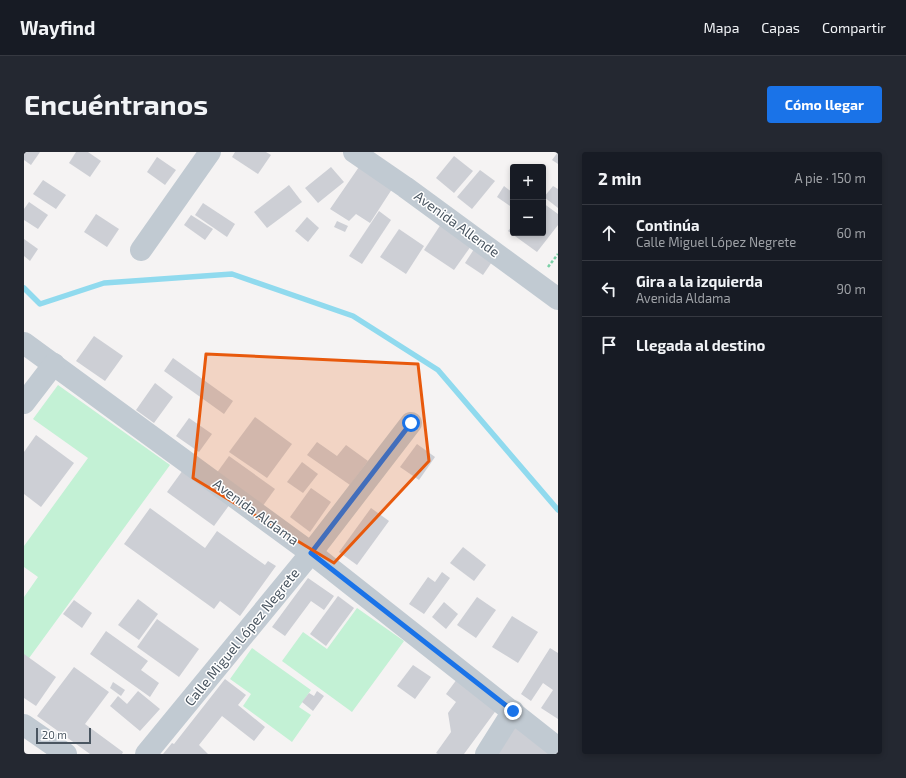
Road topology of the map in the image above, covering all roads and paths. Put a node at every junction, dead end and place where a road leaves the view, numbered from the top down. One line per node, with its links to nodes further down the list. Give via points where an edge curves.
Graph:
1 (210, 152): 3 (street)
2 (354, 152): 4 (street, Avenida Allende)
3 (141, 250)
4 (558, 299)
5 (24, 343): 6 (street, Avenida Aldama)
6 (54, 364): 7 (street); 9 (street, Avenida Aldama)
7 (24, 403)
8 (411, 423): 9 (street, Calle Miguel López Negrete)
9 (311, 553): 10 (street, Avenida Aldama); 14 (street, Calle Miguel López Negrete)
10 (513, 711): 12 (street, Avenida Aldama); 15 (street)
11 (24, 725): 13 (street)
12 (558, 748)
13 (66, 754)
14 (146, 754)
15 (486, 754)

